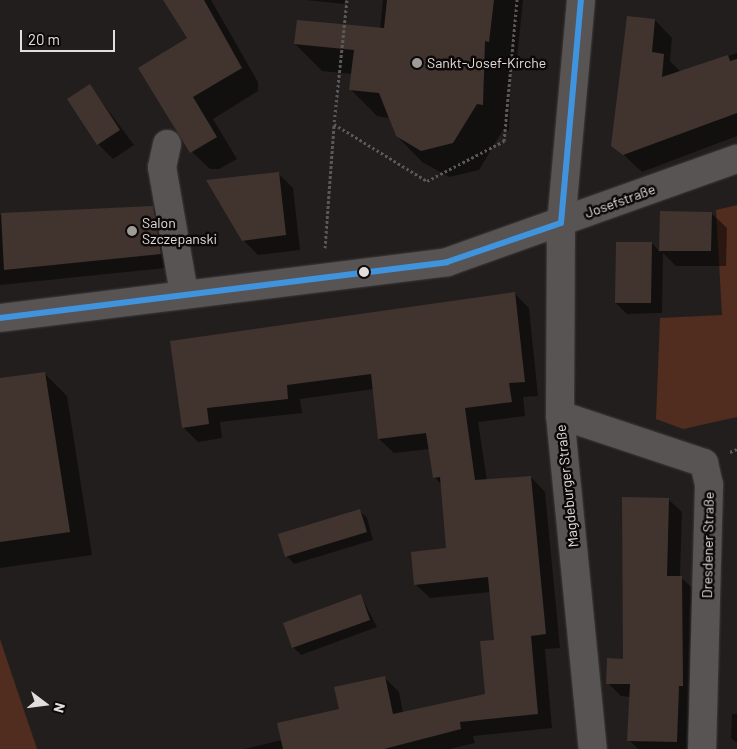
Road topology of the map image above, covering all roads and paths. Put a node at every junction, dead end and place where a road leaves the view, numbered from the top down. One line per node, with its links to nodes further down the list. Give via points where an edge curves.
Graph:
1 (347, 0): 4 (path)
2 (517, 0): 4 (path, via 504,141 427,181)
3 (580, 0): 7 (street, Magdeburger Straße)
4 (334, 124): 8 (path)
5 (167, 144): 9 (street, via 162,167)
6 (737, 159): 7 (street, Josefstraße)
7 (561, 223): 8 (street, Josefstraße, via 447,262); 11 (street, Magdeburger Straße)
8 (323, 279): 9 (street, Josefstraße)
9 (184, 293): 10 (street, Josefstraße)
10 (0, 318)
11 (560, 415): 12 (street, Magdeburger Straße); 13 (street, Dresdener Straße, via 704,462 709,485)
12 (592, 749)
13 (702, 749)

